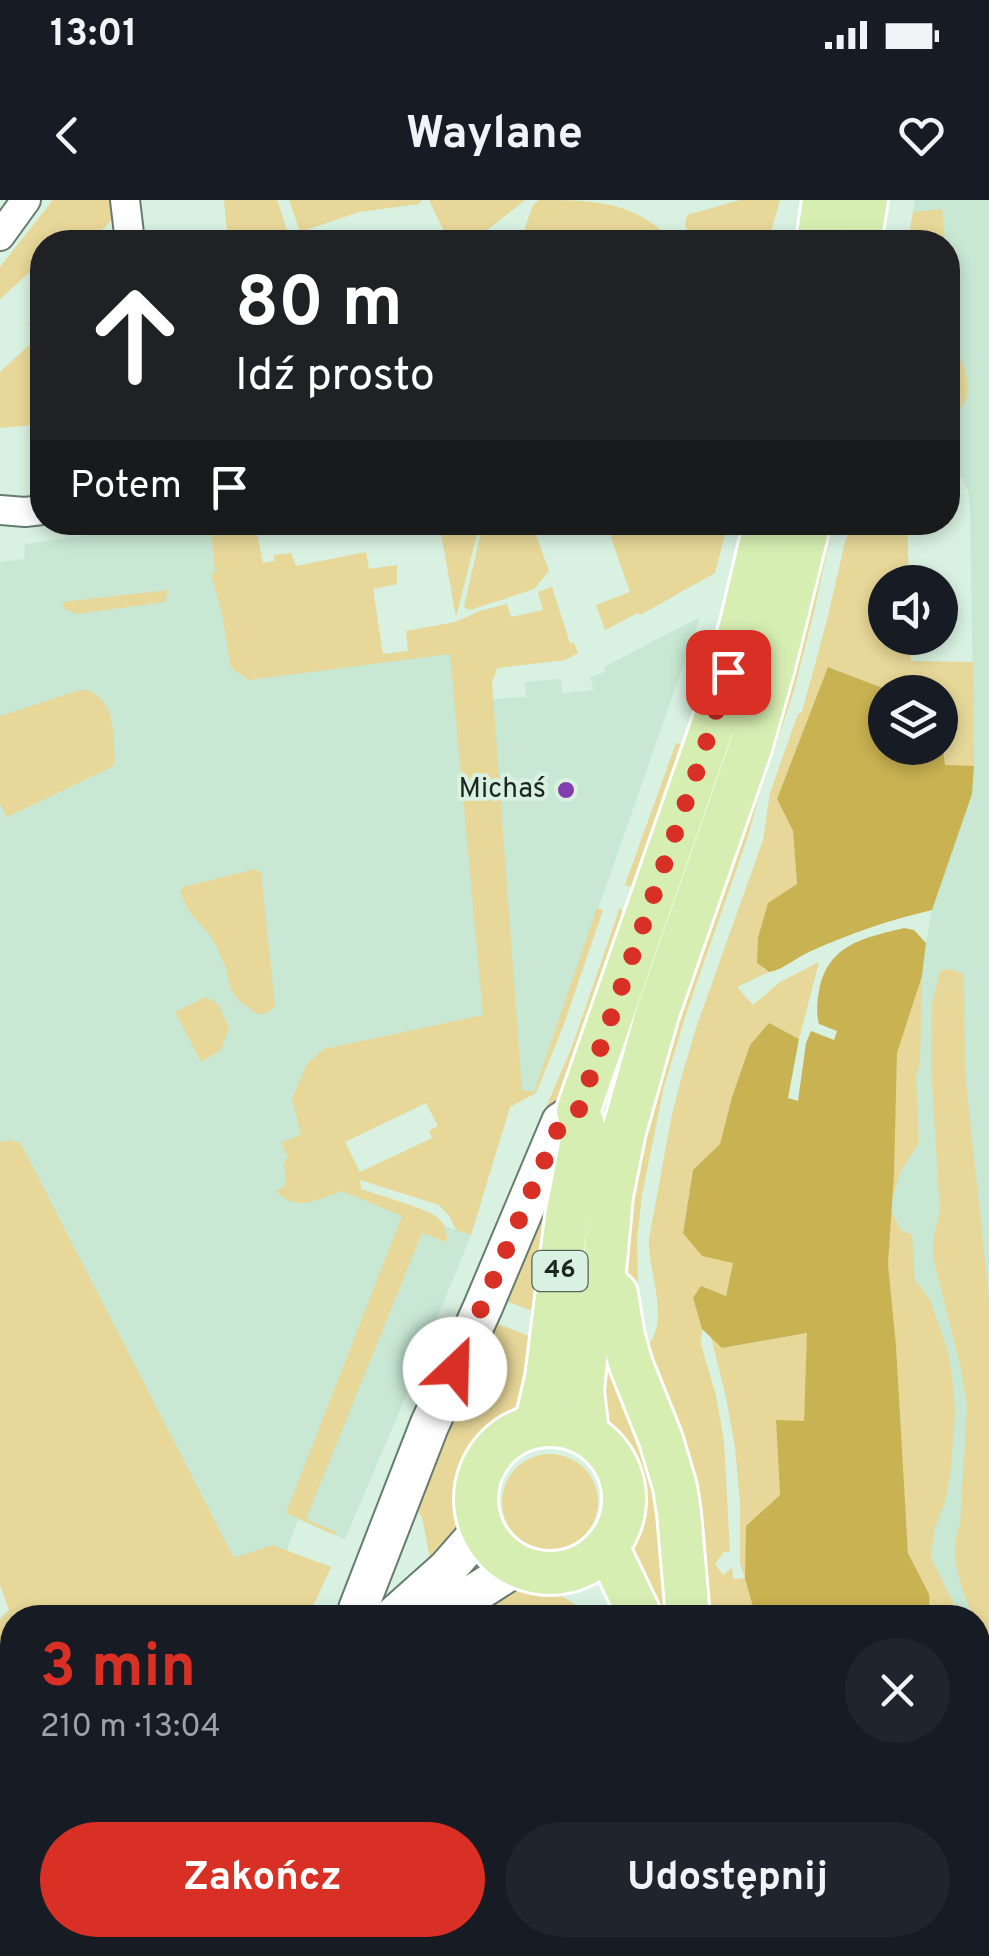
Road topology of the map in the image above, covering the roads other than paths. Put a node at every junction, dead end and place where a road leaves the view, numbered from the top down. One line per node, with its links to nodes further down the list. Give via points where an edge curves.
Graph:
1 (26, 200): 8 (street)
2 (125, 200): 5 (street)
3 (824, 200): 6 (main road)
4 (866, 200): 7 (main road)
5 (129, 230)
6 (820, 230)
7 (862, 230)
8 (0, 236)
9 (0, 510): 10 (street)
10 (30, 511)
11 (763, 535): 13 (main road, 46, via 715,719)
12 (806, 535): 14 (main road, 46, via 750,748 646,1048 611,1195)
13 (578, 1112): 15 (main road, 46, via 584,1129 547,1378); 21 (main road, via 561,1122)
14 (604, 1282): 16 (main road, 46, via 591,1297 582,1390); 26 (main road, via 616,1294 631,1365 675,1487)
15 (530, 1428): 16 (main road, via 565,1426); 17 (main road, via 498,1447 483,1467 476,1504)
16 (588, 1434): 18 (main road, via 614,1460 623,1484 621,1523)
17 (482, 1529): 19 (main road); 22 (main road)
18 (607, 1548): 20 (main road); 25 (main road)
19 (517, 1566): 20 (main road); 23 (main road)
20 (570, 1571): 24 (main road)
21 (360, 1605)
22 (406, 1605)
23 (461, 1605)
24 (599, 1605)
25 (635, 1605)
26 (687, 1605)

